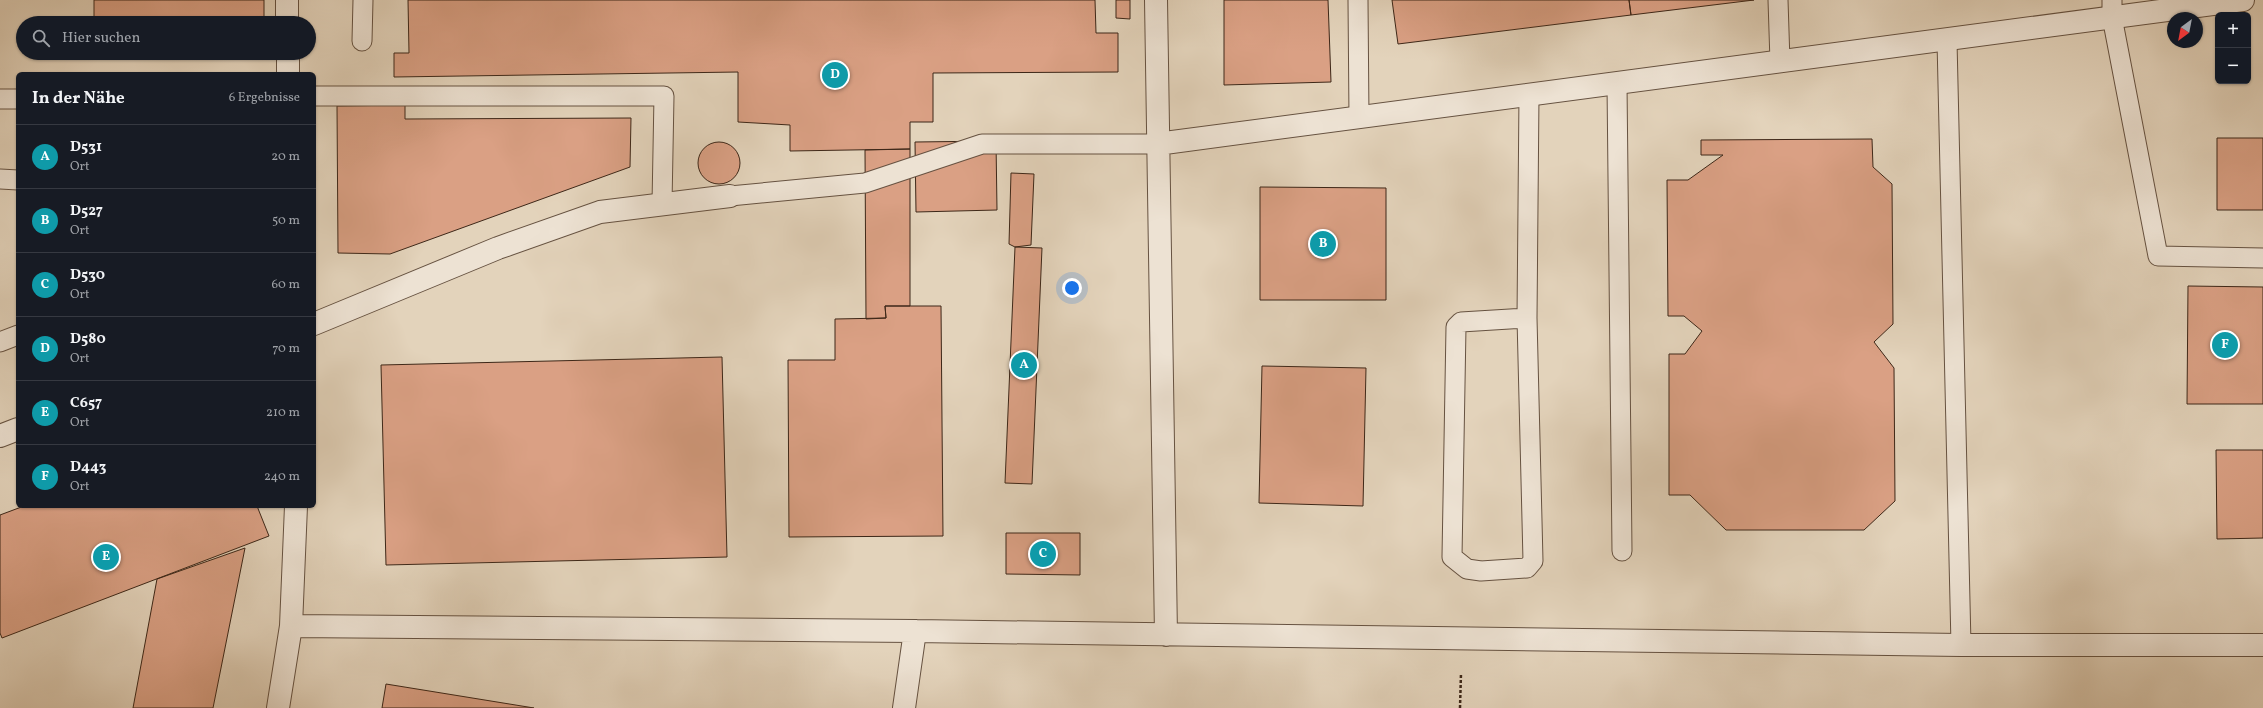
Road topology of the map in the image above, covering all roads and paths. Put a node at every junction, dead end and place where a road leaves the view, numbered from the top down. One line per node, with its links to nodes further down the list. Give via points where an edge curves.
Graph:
1 (287, 0): 8 (street)
2 (363, 0): 9 (lane)
3 (1156, 0): 20 (street)
4 (1358, 0): 19 (lane)
5 (1778, 0): 12 (lane)
6 (2243, 0): 7 (street)
7 (2112, 8): 10 (street); 25 (lane, via 2158,256)
8 (287, 16)
9 (362, 41)
10 (1947, 41): 12 (street); 37 (lane)
11 (288, 60): 13 (street)
12 (1780, 62): 14 (street)
13 (288, 72)
14 (1617, 84): 15 (street); 33 (lane)
15 (1529, 95): 19 (street); 26 (lane)
16 (316, 96): 24 (lane, via 664,96)
17 (0, 99): 18 (lane)
18 (16, 99)
19 (1359, 118): 20 (street)
20 (1157, 144): 23 (lane, via 982,144 865,183); 36 (street)
21 (0, 179): 22 (lane)
22 (16, 180)
23 (730, 196): 24 (street)
24 (662, 204): 27 (street, via 600,212 498,248)
25 (2263, 258)
26 (1527, 318): 26 (lane, via 1461,322 1456,327 1452,557 1467,569 1481,571 1527,568 1533,560)
27 (316, 323)
28 (16, 337): 29 (lane)
29 (0, 342)
30 (16, 430): 31 (street)
31 (0, 436)
32 (296, 508): 34 (street)
33 (1622, 551)
34 (291, 626): 35 (street); 40 (street)
35 (915, 631): 36 (street); 41 (street)
36 (1166, 635): 37 (street)
37 (1961, 645): 38 (street)
38 (2263, 645)
39 (1460, 673): 42 (path)
40 (278, 708)
41 (904, 708)
42 (1460, 708)

